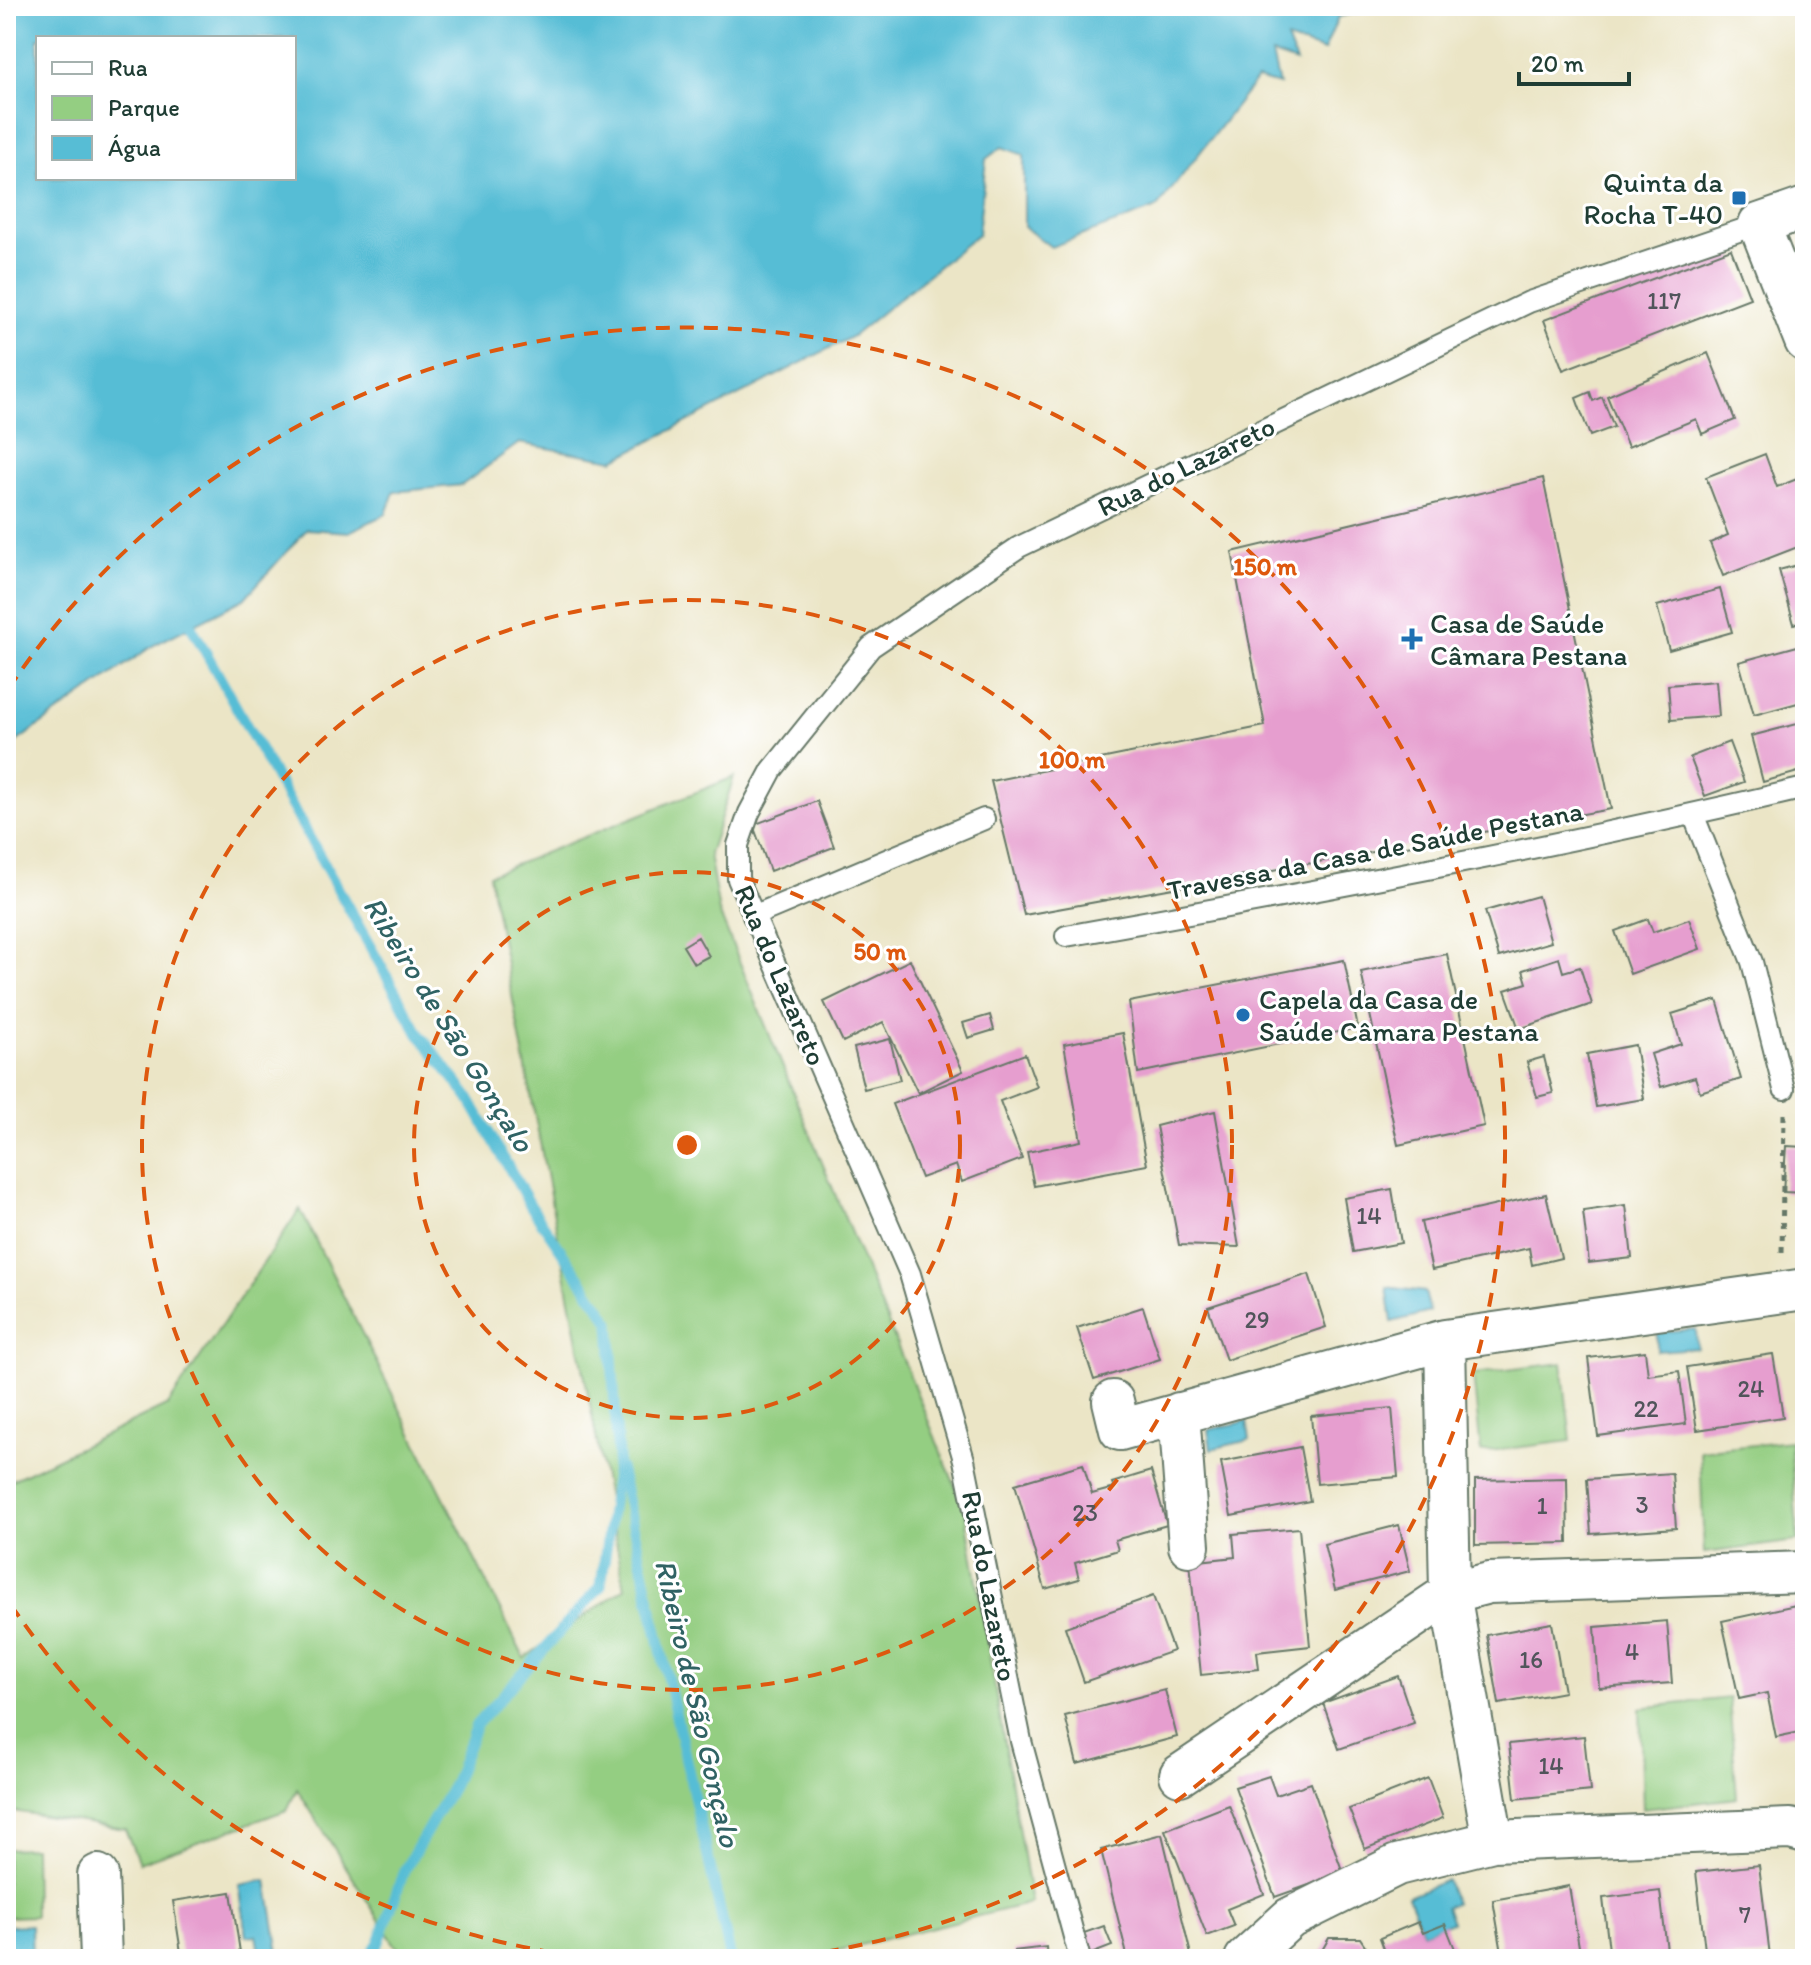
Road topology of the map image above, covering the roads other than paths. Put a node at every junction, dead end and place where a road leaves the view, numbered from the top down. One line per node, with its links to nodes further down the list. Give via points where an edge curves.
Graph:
1 (1805, 208): 2 (street, Rua do Lazareto)
2 (1759, 224): 3 (street); 7 (lane, Rua do Lazareto, via 1501,315 1019,547 871,647 772,770 749,813 738,845 738,879)
3 (1805, 341)
4 (1805, 788): 5 (lane, Travessa da Casa de Saúde Pestana)
5 (1693, 814): 8 (lane, Travessa da Casa de Saúde Pestana, via 1363,884); 9 (lane, via 1752,962)
6 (984, 819): 7 (lane)
7 (753, 916): 22 (lane, Rua do Lazareto, via 910,1274 964,1460 1021,1741)
8 (1066, 936)
9 (1784, 1089)
10 (1805, 1289): 11 (street)
11 (1445, 1340): 13 (street); 16 (street)
12 (1113, 1401): 13 (street, via 1120,1430)
13 (1179, 1413): 14 (street)
14 (1189, 1546)
15 (1805, 1572): 16 (street, via 1489,1583)
16 (1450, 1593): 17 (street); 19 (street)
17 (1180, 1775)
18 (1805, 1833): 19 (street, via 1790,1829)
19 (1493, 1841): 23 (street, via 1397,1865 1290,1918)
20 (98, 1875): 21 (street)
21 (101, 1959)
22 (1080, 1959)
23 (1245, 1959)

